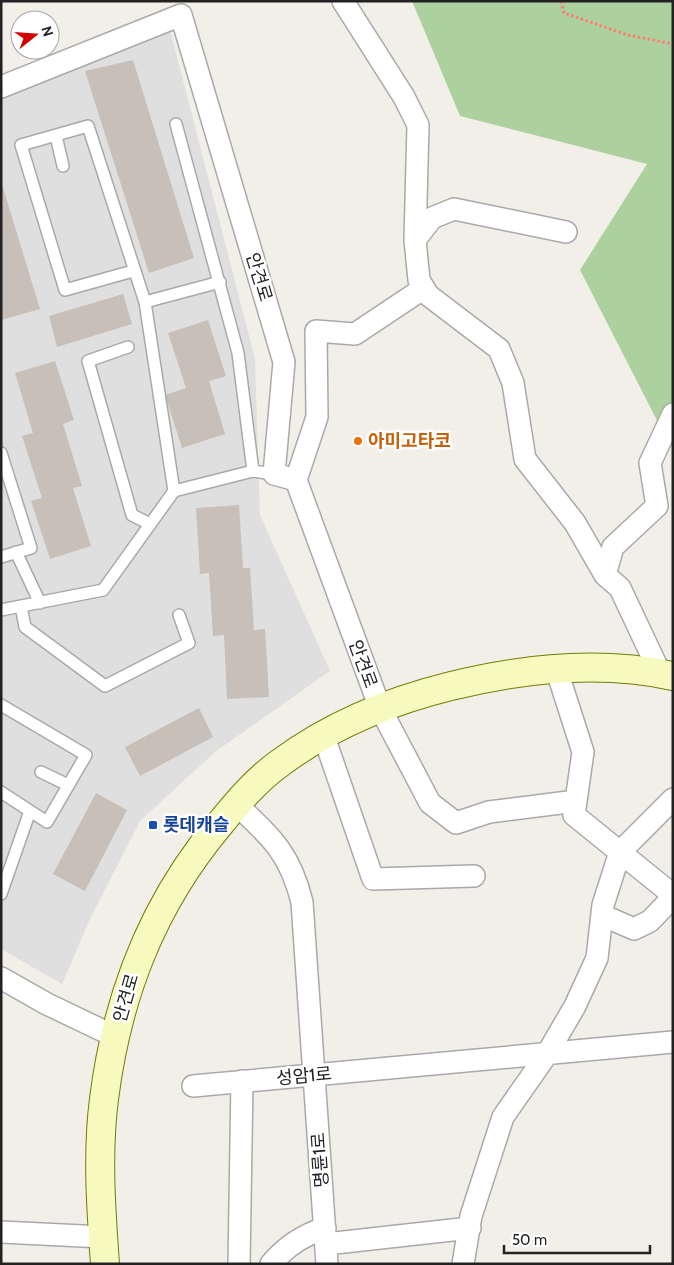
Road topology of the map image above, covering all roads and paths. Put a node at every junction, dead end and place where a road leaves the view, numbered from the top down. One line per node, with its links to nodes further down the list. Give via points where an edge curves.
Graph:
1 (343, 1): 9 (street, via 404,97 418,125)
2 (561, 1): 3 (path, via 564,13 628,35)
3 (673, 44)
4 (1, 87): 18 (street, 안견로, via 181,16 284,362)
5 (176, 124): 11 (lane)
6 (56, 136): 7 (lane); 10 (lane, via 88,126); 10 (lane, via 21,145 65,290)
7 (64, 166)
8 (566, 232): 9 (street, via 454,209 432,218)
9 (415, 240): 12 (street, via 419,280)
10 (133, 271): 13 (lane)
11 (220, 282): 13 (lane); 17 (lane, via 238,353)
12 (424, 288): 19 (street, via 356,334 316,331 317,417); 24 (street, via 428,296 499,349 513,383 525,459 574,523)
13 (145, 302): 20 (lane)
14 (128, 348): 21 (lane, via 88,361 132,515)
15 (673, 414): 24 (street, via 650,463 657,506 613,547)
16 (1, 453): 22 (lane, via 31,548)
17 (253, 470): 18 (lane); 20 (lane)
18 (274, 474): 19 (street)
19 (296, 480): 32 (street, 안견로)
20 (174, 492): 21 (lane)
21 (150, 524): 25 (lane, via 103,590)
22 (16, 552): 23 (lane); 25 (lane)
23 (1, 557)
24 (605, 575): 30 (street, via 620,588)
25 (40, 603): 26 (lane)
26 (21, 606): 27 (lane); 28 (lane, via 25,627 106,686 189,643)
27 (1, 610)
28 (179, 616)
29 (556, 668): 30 (main road, 안견로, via 622,668); 32 (main road, 안견로, via 477,679); 38 (street, via 583,752)
30 (666, 675)
31 (1, 704): 35 (lane, via 86,756)
32 (380, 708): 33 (main road, 안견로); 38 (street, via 430,803 456,823 489,812)
33 (323, 734): 39 (main road, 안견로, via 278,764); 42 (street, via 372,879)
34 (41, 772): 35 (lane)
35 (68, 785): 40 (lane, via 48,822)
36 (1, 792): 40 (lane)
37 (673, 799): 41 (street)
38 (576, 801): 41 (street, via 574,815)
39 (236, 804): 47 (main road, 안견로, via 185,869 160,911 134,972); 50 (street, 명륜1로, via 281,849 298,887 302,902)
40 (30, 810): 43 (lane)
41 (620, 852): 44 (street); 45 (street)
42 (474, 876)
43 (1, 894)
44 (673, 896): 45 (street, via 650,922 634,930)
45 (602, 915): 49 (street, via 597,958 575,1006)
46 (1, 978): 47 (street, 안견로)
47 (116, 1037): 55 (main road, 안견로, via 108,1071 102,1126)
48 (673, 1042): 49 (street, 성암1로)
49 (547, 1054): 50 (street, 성암1로); 53 (street, via 503,1117)
50 (315, 1075): 51 (street, 성암1로); 56 (street, 명륜1로)
51 (242, 1081): 52 (street, 성암1로); 58 (street)
52 (193, 1086)
53 (470, 1228): 56 (street); 60 (street)
54 (1, 1232): 55 (street)
55 (103, 1236): 57 (main road, 안견로)
56 (326, 1245): 59 (street, via 305,1235 280,1252)
57 (105, 1264)
58 (239, 1264)
59 (271, 1264)
60 (463, 1264)

